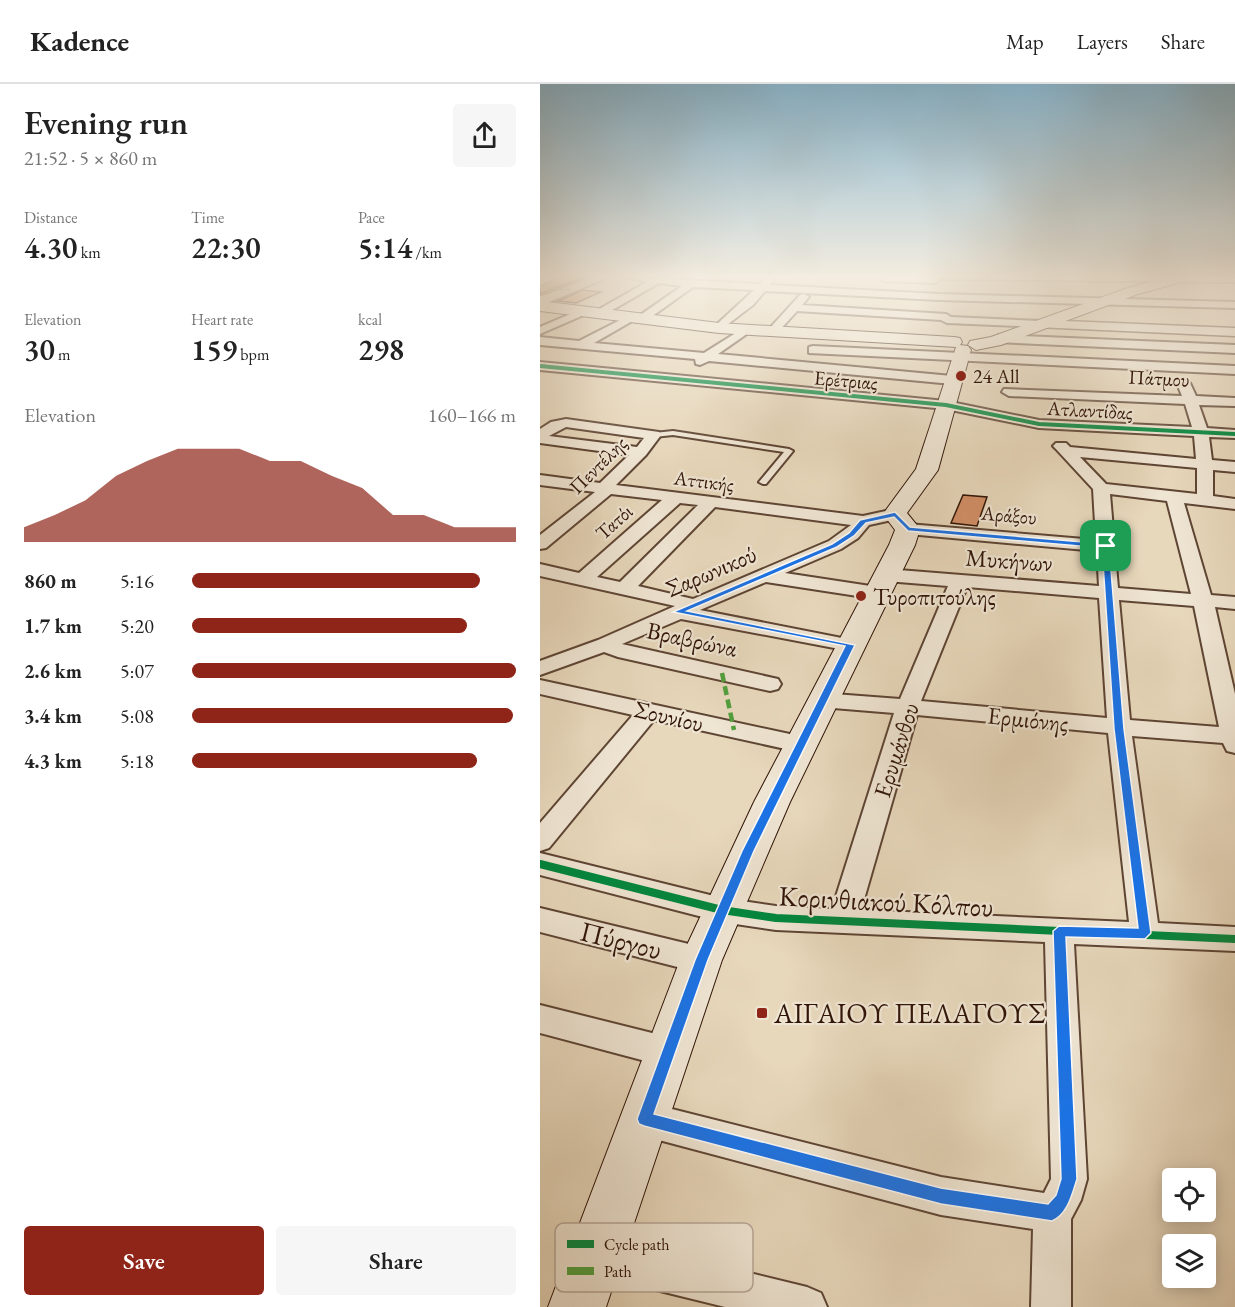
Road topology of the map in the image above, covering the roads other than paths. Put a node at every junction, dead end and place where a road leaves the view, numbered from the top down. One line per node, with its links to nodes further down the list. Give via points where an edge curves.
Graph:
1 (604, 334): 9 (street)
2 (741, 334): 14 (street)
3 (828, 334): 12 (street); 13 (main road)
4 (952, 334): 13 (street)
5 (1013, 334): 7 (main road)
6 (1216, 334): 11 (street)
7 (999, 339): 10 (street); 13 (main road)
8 (540, 340): 9 (street)
9 (580, 346): 14 (street); 16 (street)
10 (1168, 346): 11 (street); 19 (street)
11 (1229, 349): 17 (street)
12 (813, 350): 13 (street); 15 (street)
13 (958, 355): 15 (street); 18 (street); 19 (street); 24 (main road)
14 (705, 357): 15 (street); 20 (street)
15 (799, 366)
16 (541, 367): 20 (street, Ερέτριας)
17 (1235, 369): 19 (street)
18 (998, 374): 19 (street); 22 (street)
19 (1179, 374): 21 (street); 25 (street)
20 (671, 380): 24 (street, Ερέτριας)
21 (1235, 382)
22 (1010, 392): 25 (street, Πάτμου); 28 (street)
23 (1235, 402): 25 (street, Πάτμου)
24 (946, 405): 28 (street, Ατλαντίδας); 47 (main road, via 927,470)
25 (1193, 406): 26 (street); 27 (street); 29 (street)
26 (1134, 410)
27 (1235, 415)
28 (1033, 423): 29 (street, Ατλαντίδας); 33 (street)
29 (1202, 432): 30 (street, Ατλαντίδας); 35 (street)
30 (1235, 434)
31 (654, 435): 32 (street, via 560,424); 34 (street, Πεντέλης); 38 (lane, via 673,433 789,451)
32 (540, 437): 34 (street)
33 (1066, 451): 35 (street); 40 (street)
34 (641, 452): 39 (street, Πεντέλης)
35 (1206, 464): 36 (street); 43 (street)
36 (1235, 467)
37 (540, 480): 39 (street, Αττικής)
38 (763, 482)
39 (604, 488): 42 (street, Αττικής); 48 (street, Πεντέλης, via 603,494)
40 (1101, 488): 41 (street); 49 (street)
41 (1174, 496): 43 (street); 57 (street)
42 (675, 498): 44 (street, Αττικής); 52 (street, Τατόι)
43 (1205, 501): 45 (street)
44 (710, 503): 46 (street, Αττικής); 55 (street)
45 (1235, 504)
46 (863, 521): 47 (street, Σαρωνικού); 51 (street, Σαρωνικού, via 852,534 834,545)
47 (902, 522): 49 (street, Αράξου); 54 (main road)
48 (540, 544)
49 (1106, 546): 56 (street)
50 (540, 570): 52 (street)
51 (765, 576): 54 (street, Μυκήνων); 59 (street, Σαρωνικού)
52 (583, 580): 55 (street)
53 (959, 582): 54 (street, Μυκήνων); 56 (street, Μυκήνων); 66 (street, Ερυμάνθου)
54 (882, 584): 61 (main road)
55 (626, 588): 59 (street)
56 (1109, 594): 57 (street, Μυκήνων); 68 (street)
57 (1203, 600): 58 (street, Μυκήνων); 69 (street)
58 (1235, 603)
59 (686, 609): 60 (street, Σαρωνικού); 61 (street)
60 (605, 644): 62 (street, Σαρωνικού); 63 (street, Βραβρώνα, via 618,651)
61 (850, 645): 65 (main road)
62 (545, 661)
63 (770, 684)
64 (540, 687): 67 (street, Σουνίου)
65 (821, 699): 66 (street, Ερμιόνης); 70 (main road)
66 (908, 706): 68 (street, Ερμιόνης); 75 (street, Ερυμάνθου)
67 (649, 711): 70 (street, Σουνίου); 71 (street)
68 (1119, 729): 69 (street, Ερμιόνης); 77 (street)
69 (1234, 739)
70 (799, 744): 73 (main road)
71 (540, 841)
72 (540, 864): 73 (street, Κορινθιακού Κόλπου)
73 (722, 910): 75 (street, Κορινθιακού Κόλπου, via 776,918); 79 (main road)
74 (540, 920): 79 (street, Πύργου)
75 (843, 921): 76 (street, Κορινθιακού Κόλπου)
76 (1059, 931): 77 (street, Κορινθιακού Κόλπου); 83 (street, via 1069,1179 1062,1200)
77 (1145, 933): 78 (street, Κορινθιακού Κόλπου)
78 (1235, 939)
79 (701, 960): 81 (main road)
80 (540, 1019): 81 (street)
81 (668, 1052): 82 (main road)
82 (644, 1119): 83 (street, via 941,1196); 84 (main road)
83 (1052, 1213): 89 (street)
84 (607, 1223)
85 (582, 1292): 87 (main road)
86 (746, 1292): 88 (street)
87 (577, 1307)
88 (807, 1307)
89 (1051, 1307)

